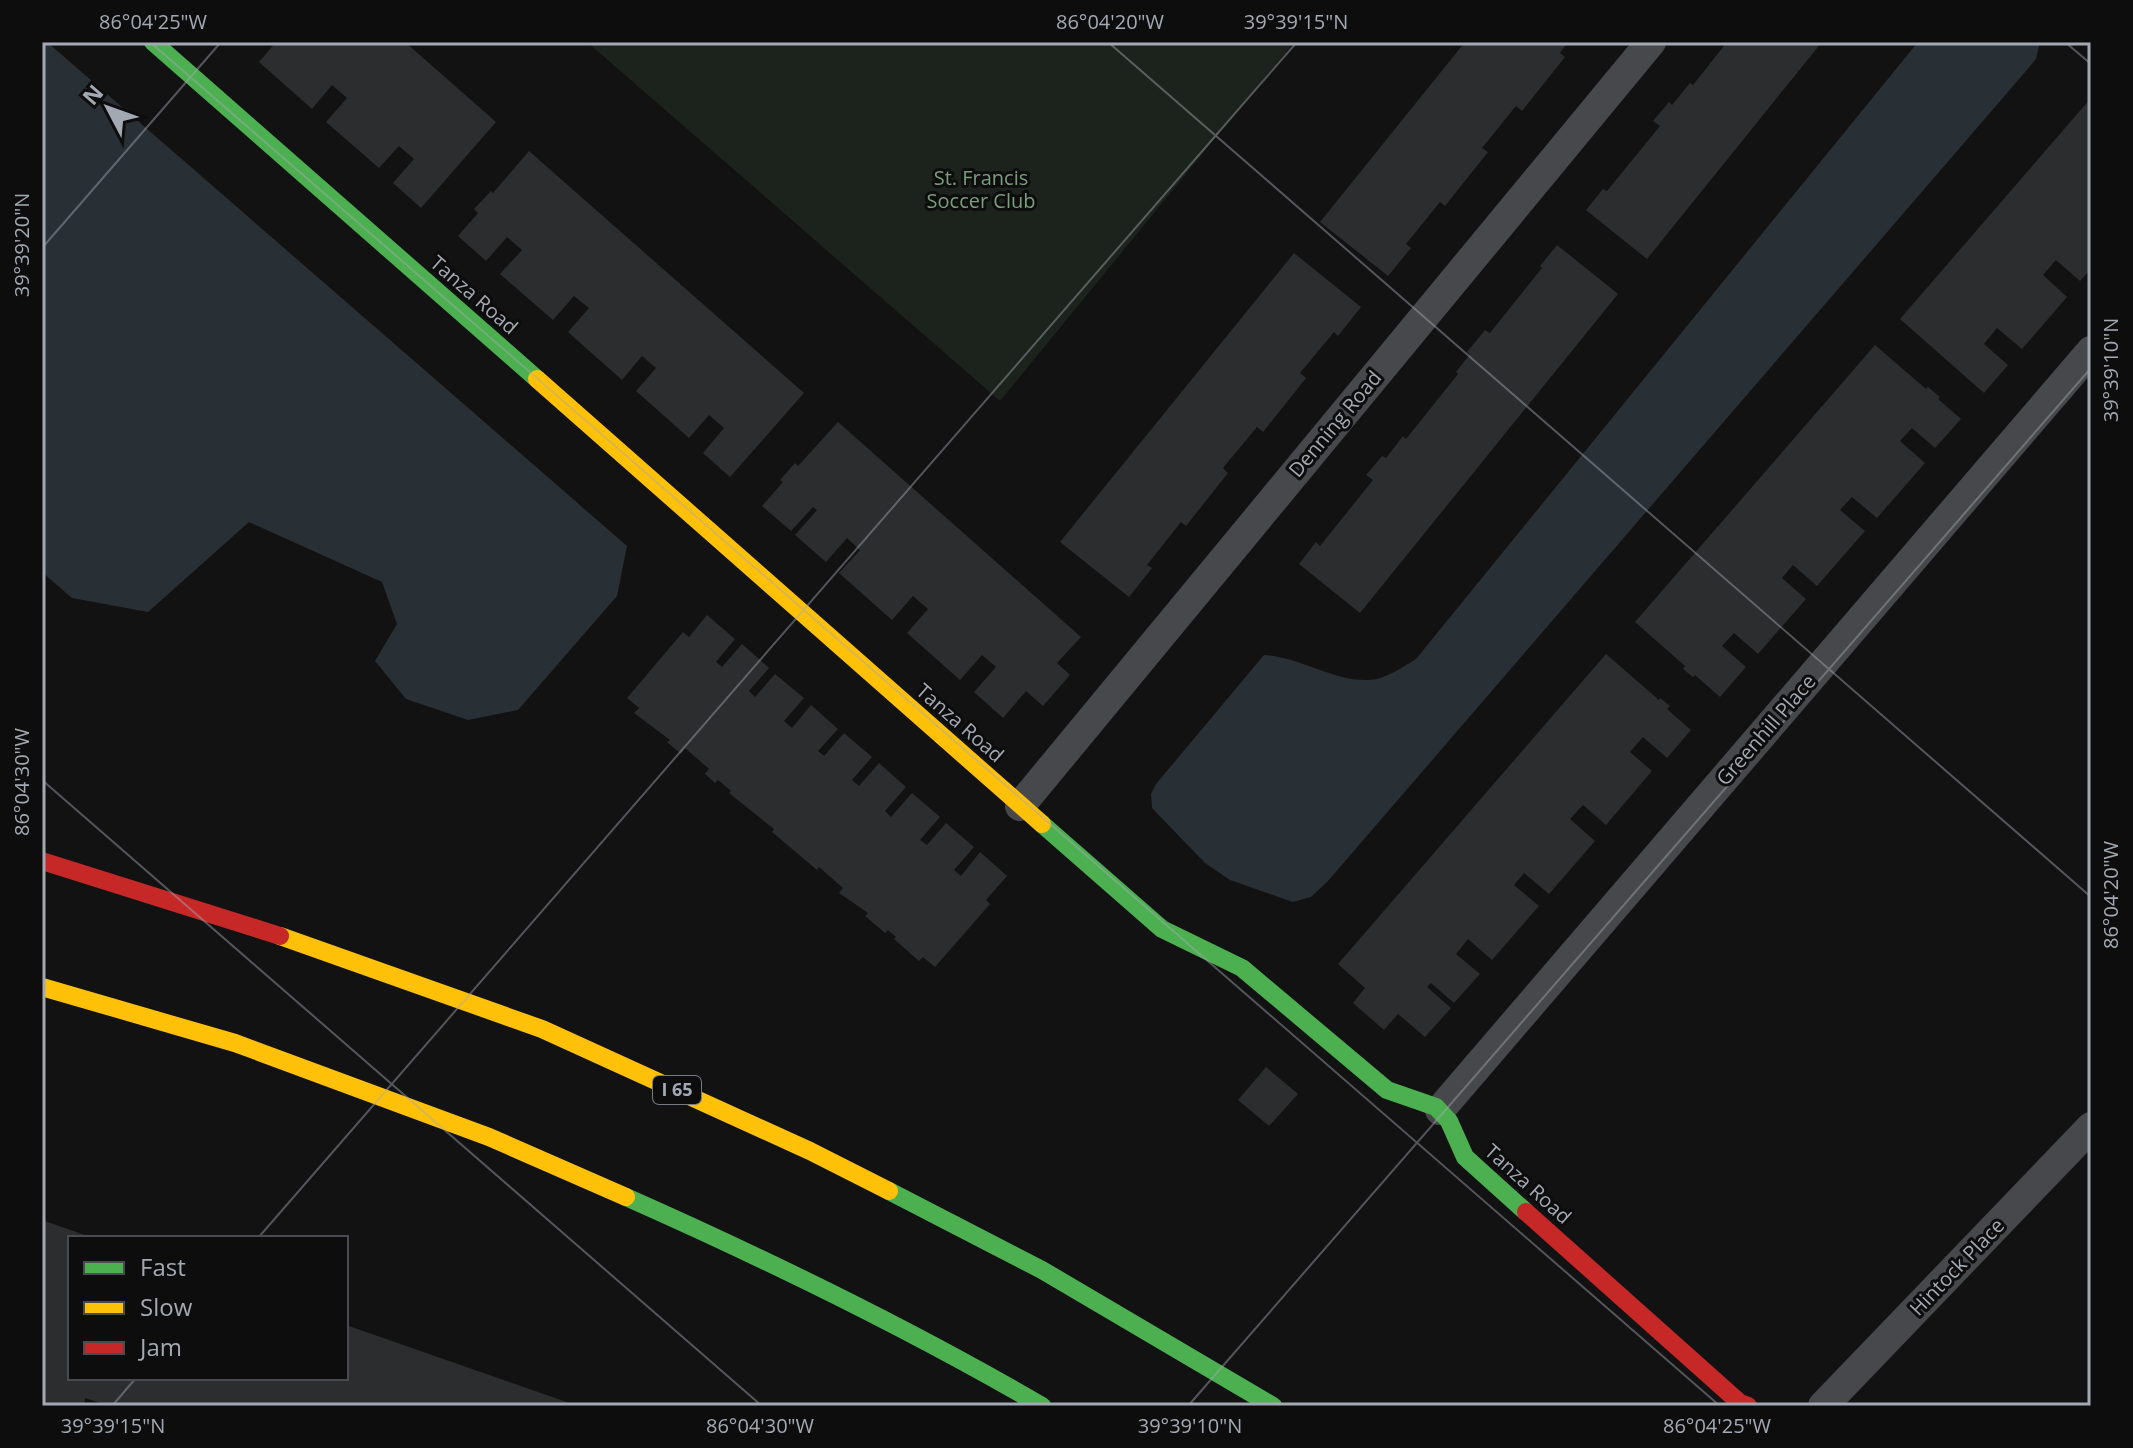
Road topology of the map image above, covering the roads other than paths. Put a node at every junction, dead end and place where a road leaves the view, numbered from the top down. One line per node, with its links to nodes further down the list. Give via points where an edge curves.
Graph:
1 (153, 42): 4 (main road, Tanza Road)
2 (1651, 42): 4 (street, Denning Road)
3 (2091, 351): 7 (street, Greenhill Place)
4 (1020, 806): 7 (main road, Tanza Road, via 1162,929 1242,968 1387,1090)
5 (42, 861): 10 (main road, I 65, via 273,933 542,1029 810,1151 1042,1270)
6 (42, 987): 9 (main road, via 235,1043 489,1137 758,1255)
7 (1440, 1110): 11 (main road, Tanza Road, via 1454,1126 1465,1157)
8 (2091, 1127): 12 (street, Hintock Place)
9 (1042, 1406)
10 (1273, 1406)
11 (1748, 1406)
12 (1823, 1406)

